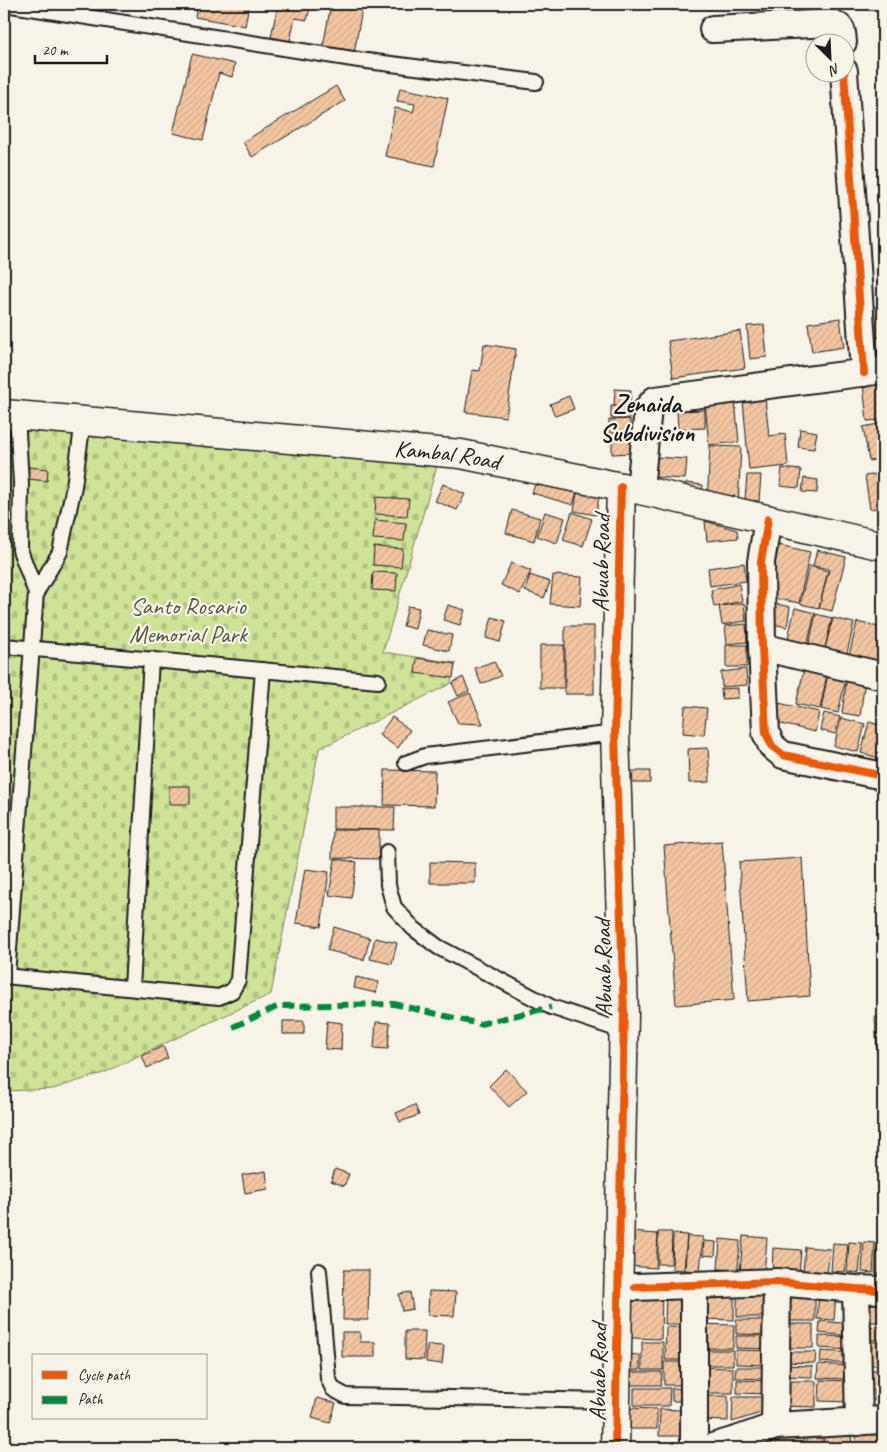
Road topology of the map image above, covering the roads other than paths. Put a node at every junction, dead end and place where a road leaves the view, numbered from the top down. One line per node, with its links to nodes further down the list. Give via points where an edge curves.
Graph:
1 (5, 4): 4 (lane, via 359,60)
2 (713, 30): 3 (street, via 832,23)
3 (842, 32)
4 (536, 82)
5 (845, 82): 6 (street)
6 (873, 371): 9 (street, via 655,400 648,408)
7 (10, 415): 8 (street, Kambal Road); 12 (lane, via 21,483 20,550)
8 (83, 421): 9 (street, Kambal Road, via 462,454); 12 (lane, via 60,552)
9 (631, 489): 10 (street, Kambal Road); 20 (street, Abuab Road)
10 (768, 519): 11 (street, Kambal Road); 14 (street, via 762,562)
11 (883, 546)
12 (36, 593): 15 (lane)
13 (4, 646): 15 (lane)
14 (762, 648): 18 (street); 22 (street, via 766,733 772,746 783,755)
15 (32, 649): 16 (lane); 24 (lane)
16 (151, 660): 17 (lane); 25 (lane)
17 (264, 670): 19 (lane); 25 (lane, via 238,980 232,991 219,996)
18 (883, 676)
19 (378, 681)
20 (616, 733): 21 (lane, via 425,756); 26 (street, Abuab Road)
21 (406, 763)
22 (883, 776)
23 (387, 852): 26 (lane, via 388,885 394,907 413,928 438,947 551,1007)
24 (6, 976): 25 (lane)
25 (132, 988)
26 (623, 1031): 33 (street, Abuab Road)
27 (319, 1271): 33 (lane, via 328,1378 333,1389 346,1396)
28 (777, 1282): 29 (street); 31 (street); 35 (street)
29 (694, 1285): 30 (street); 37 (street)
30 (635, 1287)
31 (856, 1289): 32 (street); 34 (street)
32 (883, 1290)
33 (616, 1401): 36 (street, Abuab Road)
34 (871, 1421): 35 (street)
35 (775, 1426): 38 (street)
36 (615, 1448)
37 (694, 1448)
38 (709, 1448)

